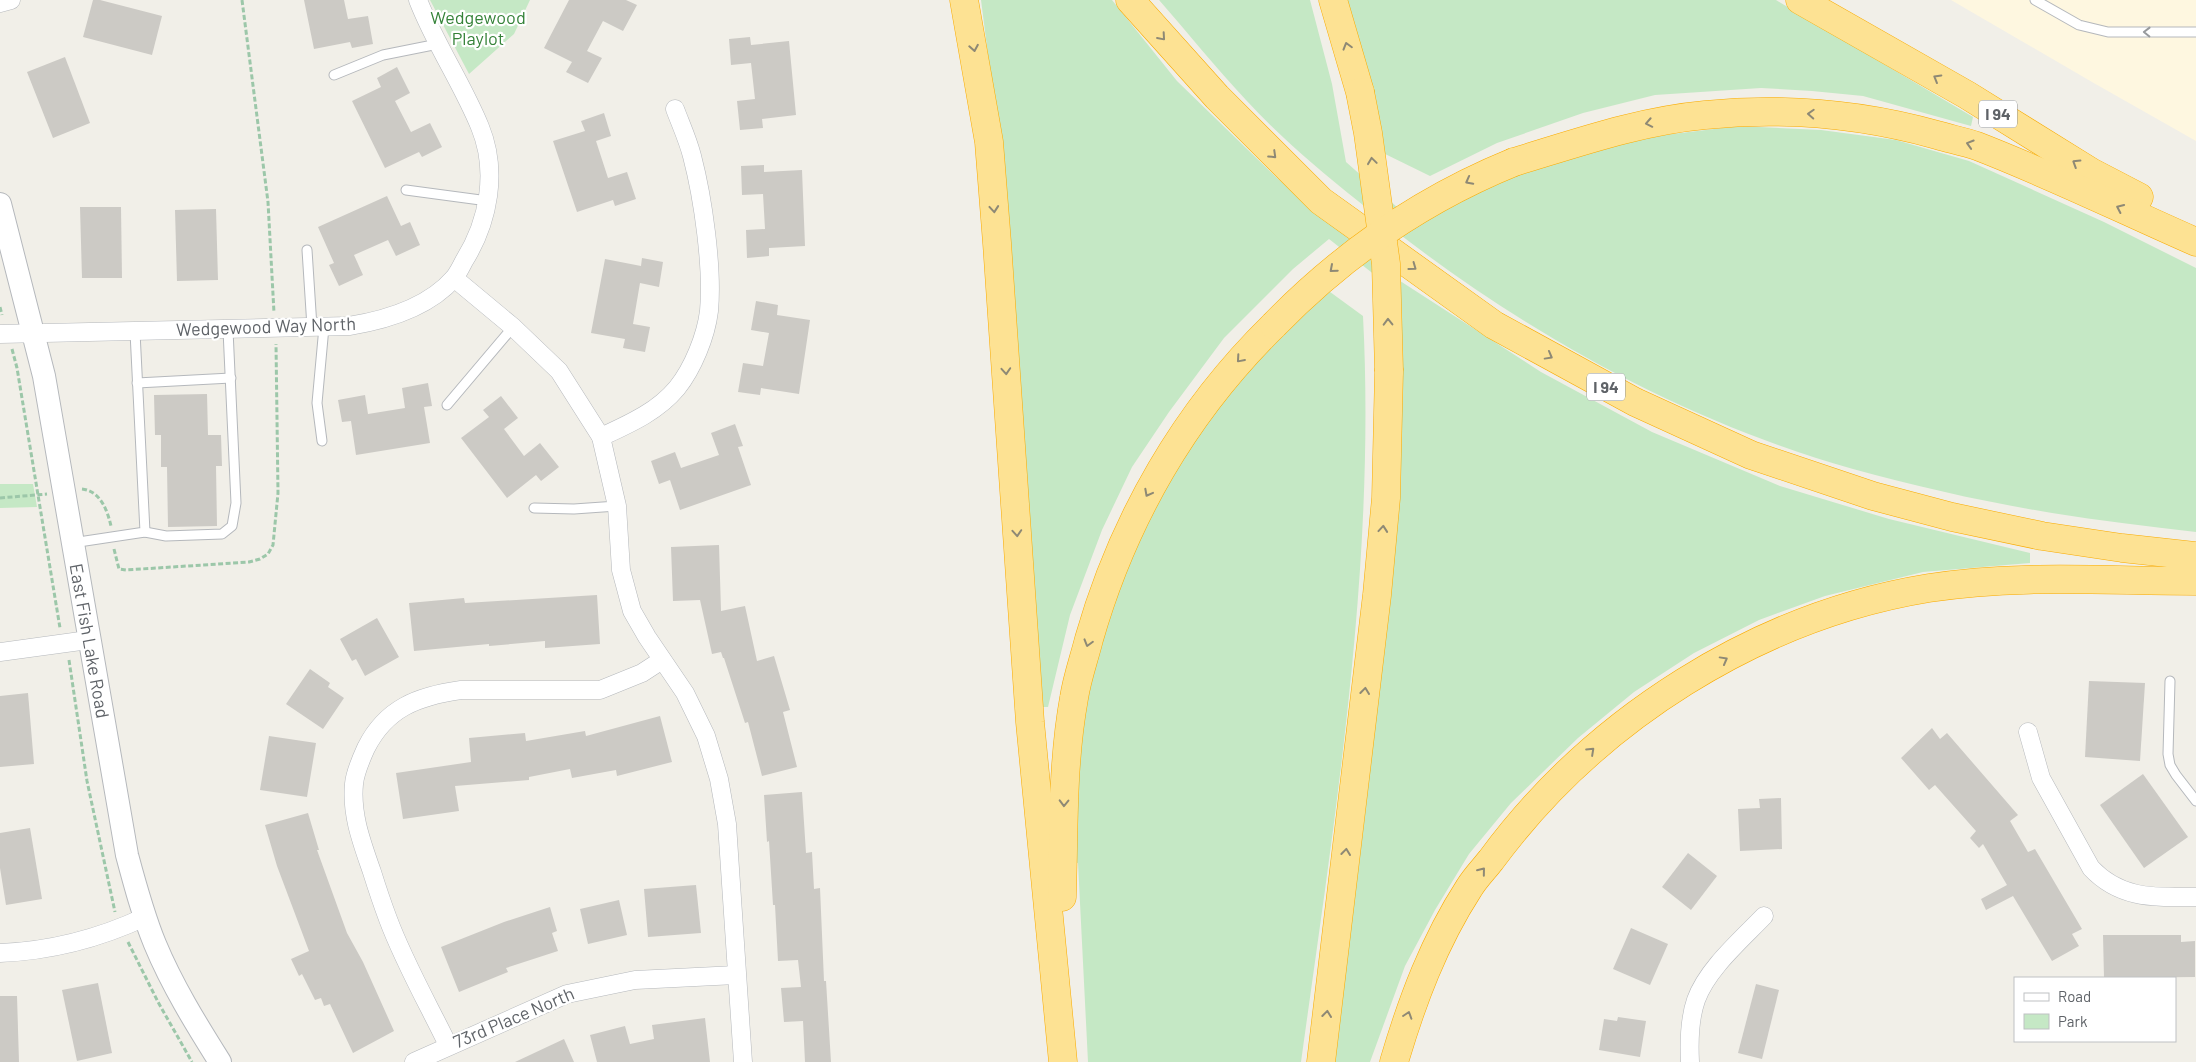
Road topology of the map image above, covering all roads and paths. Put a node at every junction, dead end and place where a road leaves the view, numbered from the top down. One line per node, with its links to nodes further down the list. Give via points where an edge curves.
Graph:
1 (11, 0): 8 (street)
2 (418, 0): 10 (street, Wedgewood Way North)
3 (964, 0): 57 (highway, one-way to 57, via 990,151 1030,722)
4 (1130, 0): 40 (highway, I 94, one-way to 40, via 1217,97 1321,201 1494,324 1635,402 1751,455 1873,496 2042,536)
5 (1333, 0): 64 (highway, one-way to 5, bridge, via 1377,595 1386,498 1389,371 1386,264 1368,134 1360,92)
6 (1800, 0): 16 (highway, I 94, one-way to 6, via 2091,172 1967,95)
7 (2035, 0): 9 (lane, one-way to 7, via 2108,32 2079,25)
8 (0, 3)
9 (2196, 32)
10 (438, 44): 11 (lane, via 383,55); 14 (street, Wedgewood Way North, via 481,128 488,158)
11 (334, 75)
12 (675, 109): 31 (street, via 692,155 703,218 709,312 701,343 677,388 649,414)
13 (406, 190): 14 (lane)
14 (488, 201): 19 (street, Wedgewood Way North, via 472,249)
15 (0, 204): 26 (street, East Fish Lake Road)
16 (2196, 227)
17 (2196, 242): 57 (highway, one-way to 57, bridge, via 2054,177 1976,146 1901,125 1795,113 1704,115 1624,128 1514,162 1477,177 1387,229 1334,268 1242,356 1182,434 1160,469 1106,586 1074,696 1065,767)
18 (307, 250): 23 (lane)
19 (454, 278): 22 (street); 23 (street, Wedgewood Way North, via 430,298 396,316 358,325)
20 (0, 306): 21 (path)
21 (2, 315)
22 (514, 326): 30 (lane); 31 (street, via 559,371)
23 (318, 327): 24 (street, Wedgewood Way North); 32 (lane, via 317,403)
24 (228, 330): 25 (street, Wedgewood Way North); 28 (lane)
25 (135, 332): 26 (street, Wedgewood Way North); 29 (lane)
26 (34, 334): 27 (street, Wedgewood Way North); 39 (street, East Fish Lake Road)
27 (6, 340): 34 (path, via 17,368)
28 (232, 378): 29 (lane); 38 (lane, via 236,503 232,526 222,534 166,536)
29 (137, 383): 38 (lane)
30 (447, 405)
31 (601, 436): 36 (street)
32 (322, 441)
33 (47, 494): 34 (path)
34 (40, 496): 35 (path); 42 (path)
35 (0, 498)
36 (617, 506): 37 (lane); 46 (street, via 621,570 626,594 632,611)
37 (534, 508)
38 (145, 532): 39 (lane)
39 (72, 543): 43 (street, East Fish Lake Road)
40 (2196, 556)
41 (2196, 582): 65 (highway, one-way to 41, via 1410,1008 1447,927 1469,887 1509,835 1600,743 1689,680 1771,635 1850,606 1892,595 1967,583 2016,580)
42 (60, 629)
43 (88, 640): 44 (street); 53 (street, East Fish Lake Road, via 127,855)
44 (0, 652)
45 (69, 660): 51 (path, via 87,780)
46 (662, 660): 56 (street, via 685,694 706,736 719,779 727,824); 58 (street, via 642,673 600,690 461,690 438,693 413,701 389,716 372,735 354,782 358,833 388,919)
47 (2170, 681): 49 (lane, via 2170,765)
48 (2028, 732): 50 (street, via 2041,778 2091,868 2100,878 2110,886 2132,894)
49 (2196, 802)
50 (2196, 897)
51 (115, 915)
52 (1764, 916): 66 (street, via 1706,980 1696,1000 1691,1021)
53 (145, 917): 55 (street, via 122,928 78,941); 60 (street, East Fish Lake Road, via 173,982)
54 (128, 942): 59 (path)
55 (0, 953)
56 (736, 975): 58 (street, 73rd Place North, via 635,980 568,994); 62 (street)
57 (1060, 1021): 63 (highway)
58 (448, 1046): 61 (street, 73rd Place North)
59 (192, 1062)
60 (220, 1062)
61 (414, 1062)
62 (743, 1062)
63 (1063, 1062)
64 (1322, 1062)
65 (1394, 1062)
66 (1690, 1062)

